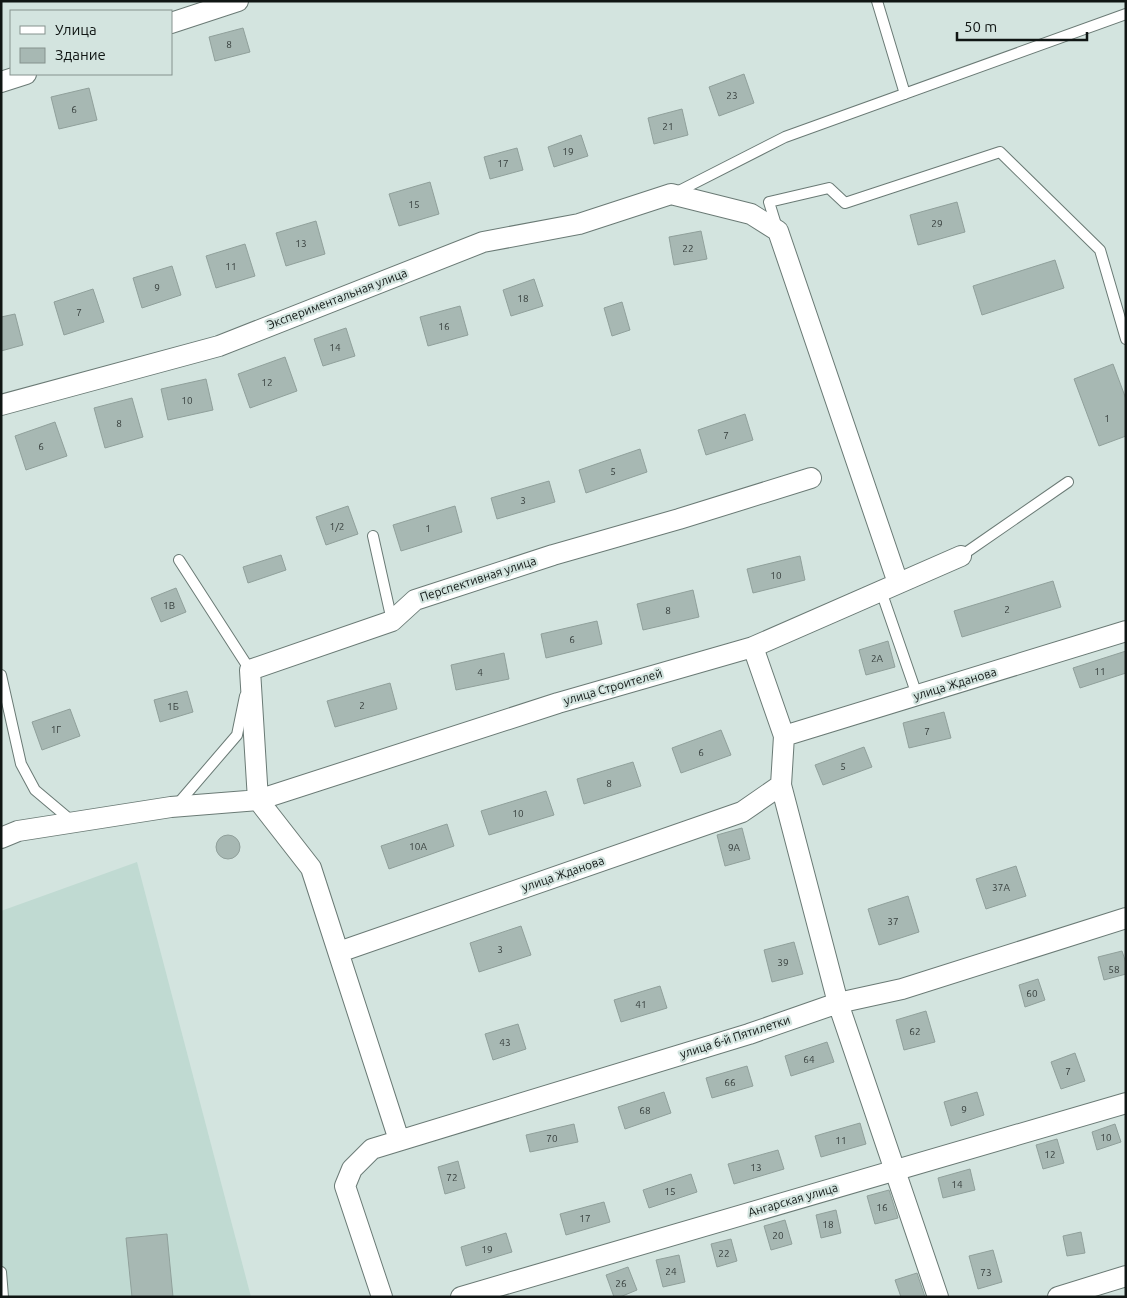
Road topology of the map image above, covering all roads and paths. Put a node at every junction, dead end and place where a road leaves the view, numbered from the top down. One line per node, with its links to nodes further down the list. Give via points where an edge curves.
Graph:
1 (238, 1): 4 (street)
2 (877, 1): 7 (lane)
3 (1126, 14): 7 (lane)
4 (172, 23)
5 (23, 75): 6 (street)
6 (1, 82)
7 (905, 94): 8 (lane, via 785,137)
8 (671, 194): 9 (street, via 751,214); 11 (street, Экспериментальная улица, via 579,224 483,242 219,346)
9 (778, 231): 10 (lane, via 769,202 829,188 845,203 1000,152 1100,250); 17 (street)
10 (1126, 339)
11 (1, 405)
12 (811, 478): 18 (street, Перспективная улица, via 553,554 416,600)
13 (1068, 482): 15 (lane)
14 (373, 536): 18 (lane)
15 (961, 556): 17 (street, улица Строителей)
16 (180, 560): 21 (lane)
17 (889, 587): 20 (street, улица Строителей); 23 (lane)
18 (392, 621): 21 (street, Перспективная улица)
19 (1126, 631): 23 (street, улица Жданова)
20 (753, 647): 24 (street); 26 (street, улица Строителей, via 558,703)
21 (250, 670): 26 (street); 27 (lane, via 236,735)
22 (1, 675): 28 (lane, via 21,764 35,790)
23 (917, 695): 24 (street, улица Жданова)
24 (784, 736): 25 (street)
25 (781, 786): 31 (street, улица Жданова, via 742,812); 32 (street)
26 (258, 800): 27 (street, улица Строителей); 31 (street, via 311,868)
27 (176, 806): 28 (street, улица Строителей)
28 (73, 822): 29 (street, улица Строителей, via 18,831)
29 (1, 838)
30 (1126, 918): 32 (street, улица 6-й Пятилетки, via 902,989)
31 (339, 952): 34 (street)
32 (838, 1003): 34 (street, улица 6-й Пятилетки, via 749,1034); 35 (street)
33 (1126, 1103): 35 (street, Ангарская улица)
34 (399, 1140): 39 (street, улица 6-й Пятилетки, via 372,1149 352,1170 345,1186)
35 (895, 1171): 40 (street, Ангарская улица); 41 (street)
36 (1, 1272): 38 (lane)
37 (1126, 1276): 42 (street)
38 (2, 1297)
39 (382, 1297)
40 (461, 1297)
41 (938, 1297)
42 (1058, 1297)

